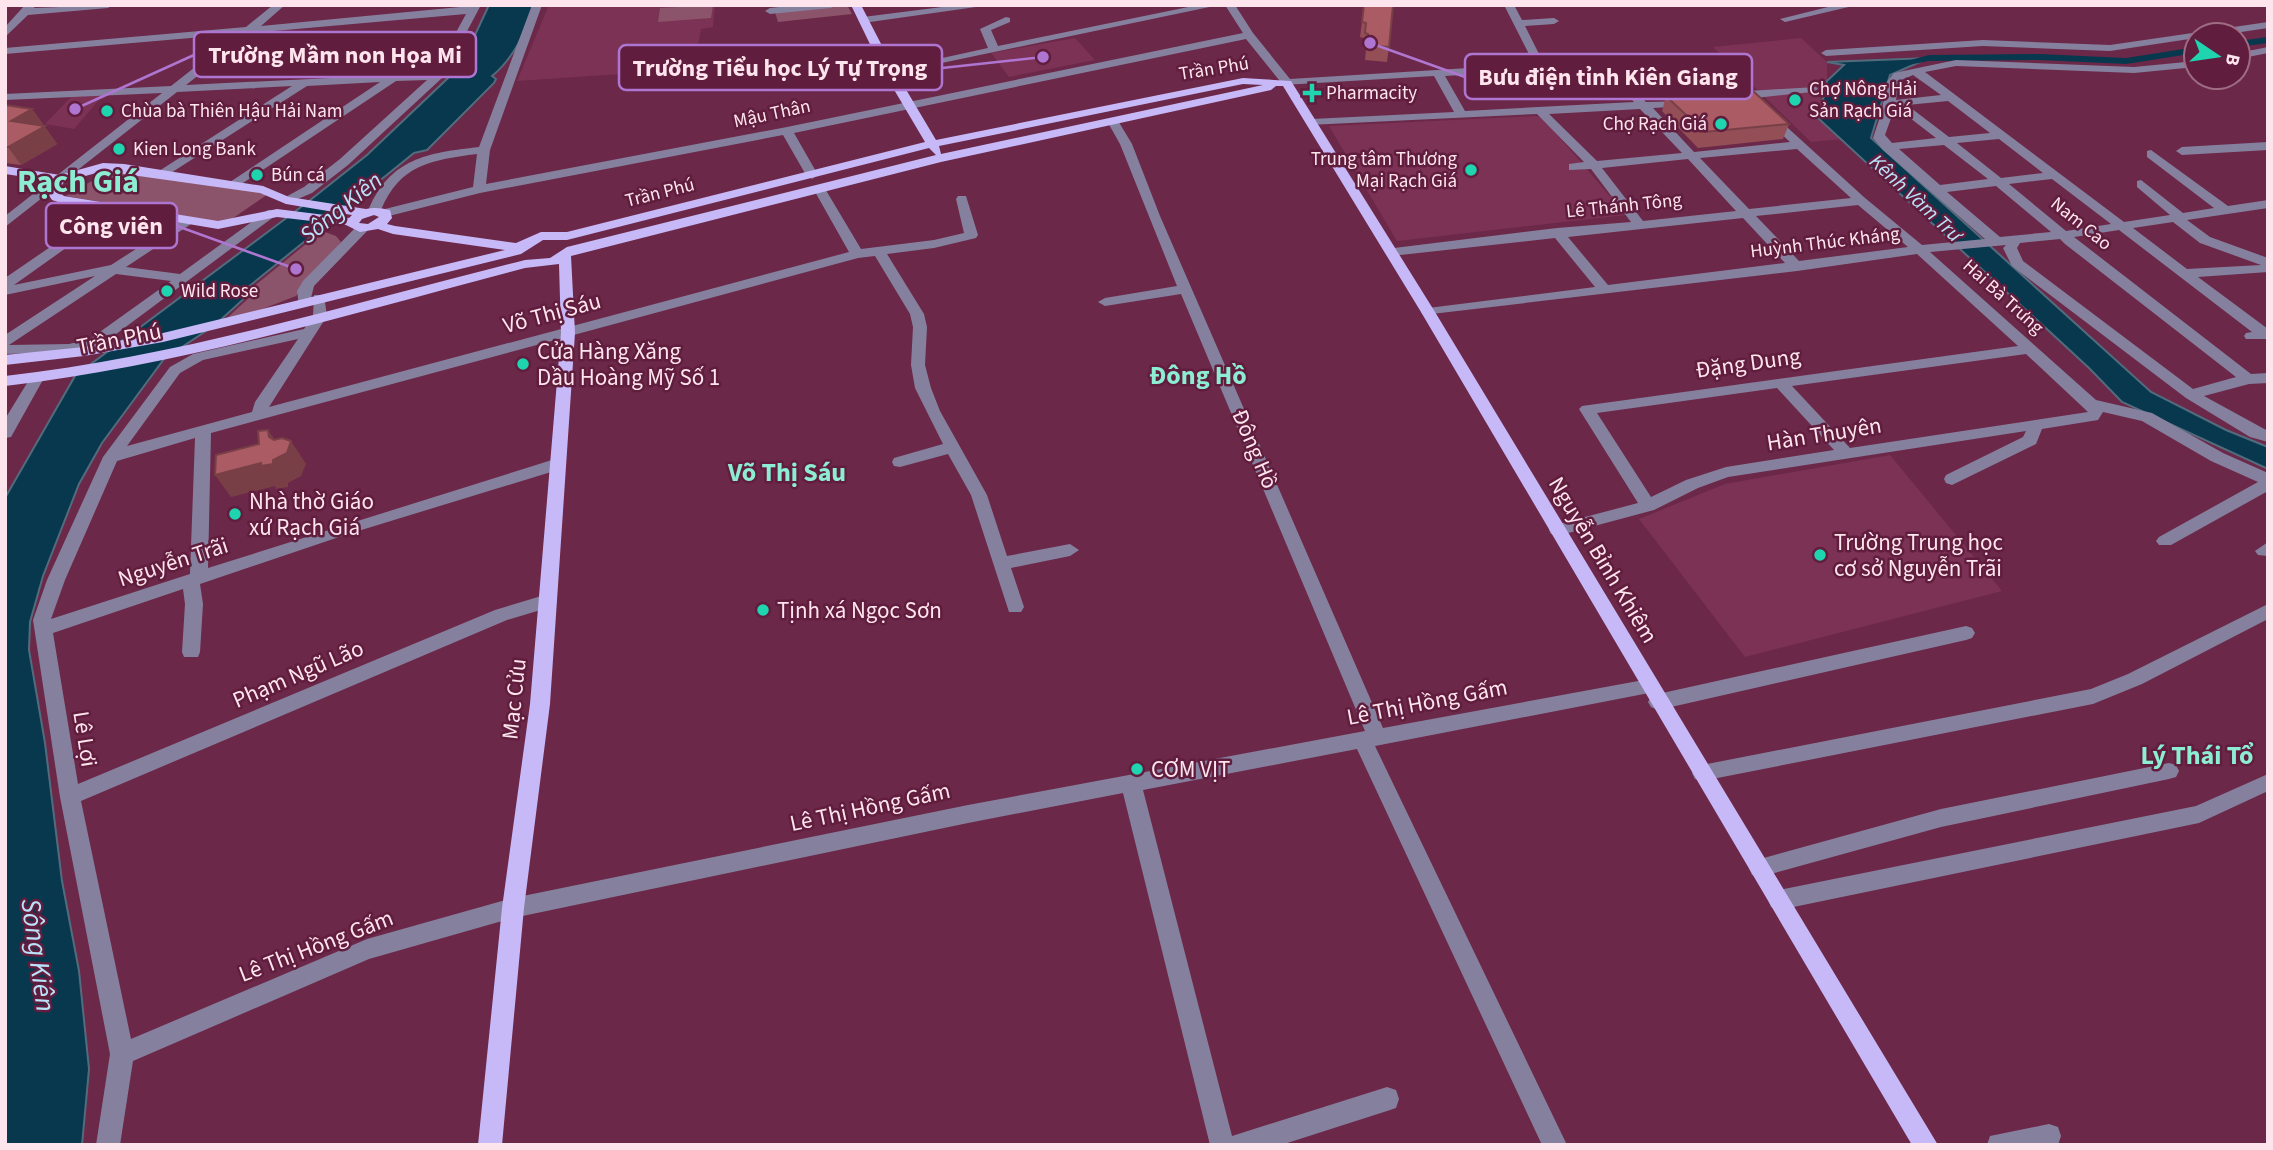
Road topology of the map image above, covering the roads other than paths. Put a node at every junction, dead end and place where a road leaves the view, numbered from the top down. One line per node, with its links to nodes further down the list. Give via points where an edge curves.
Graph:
1 (108, 5): 12 (street)
2 (280, 5): 19 (street)
3 (537, 5): 60 (street)
4 (831, 5): 13 (street)
5 (856, 5): 15 (main road)
6 (985, 5): 15 (street)
7 (1214, 5): 23 (street)
8 (1230, 5): 21 (street, Nguyễn Bỉnh Khiêm)
9 (1509, 5): 18 (street)
10 (1852, 5): 14 (street)
11 (475, 8): 19 (street); 34 (street)
12 (27, 9): 20 (street)
13 (770, 11)
14 (1785, 19)
15 (863, 20): 31 (main road)
16 (1006, 20): 23 (street, via 985,29)
17 (1554, 21): 18 (street)
18 (1518, 23): 30 (street)
19 (248, 29): 25 (street); 38 (street)
20 (5, 34)
21 (1249, 35): 37 (street, Nguyễn Bỉnh Khiêm); 45 (street, Mậu Thân)
22 (2182, 38): 24 (street)
23 (994, 49): 31 (street)
24 (2113, 50): 26 (street, via 1983,43); 29 (street)
25 (5, 51)
26 (1826, 53)
27 (1605, 65): 30 (street); 42 (street, Hai Bà Trưng, via 1698,59 1711,64); 46 (street)
28 (2182, 65): 29 (street)
29 (2141, 67): 33 (street, via 1956,63)
30 (1541, 68): 32 (street)
31 (889, 71): 45 (main road)
32 (1437, 72): 37 (street); 49 (street)
33 (1919, 73): 41 (street); 43 (street, via 1896,76 1891,82)
34 (438, 76): 35 (street); 78 (street, via 309,190)
35 (391, 80): 36 (street); 74 (street)
36 (306, 82): 38 (street); 68 (street)
37 (1287, 83): 48 (main road, Trần Phú, via 1243,81); 50 (main road, Trần Phú); 51 (main road, Nguyễn Bỉnh Khiêm)
38 (175, 89): 40 (street); 71 (street)
39 (1812, 89): 42 (street)
40 (5, 97)
41 (1951, 97): 43 (street); 54 (street)
42 (1744, 98): 57 (street, Hai Bà Trưng)
43 (1893, 102): 55 (street, Nam Cao); 59 (street, via 1878,135)
44 (1696, 103): 46 (street)
45 (908, 104): 53 (street, Mậu Thân); 56 (main road)
46 (1642, 105): 47 (street); 62 (street)
47 (1540, 111): 49 (street); 65 (street)
48 (1079, 115): 52 (street); 56 (main road, Trần Phú)
49 (1461, 115): 51 (street)
50 (1114, 121): 52 (main road, Trần Phú); 112 (street, Đông Hồ)
51 (1312, 123): 101 (main road, Nguyễn Bỉnh Khiêm)
52 (1088, 127): 64 (main road, Trần Phú)
53 (787, 131): 69 (street); 75 (street, Mậu Thân)
54 (2001, 135): 55 (street); 70 (street)
55 (1947, 140): 59 (street); 72 (street, Nam Cao)
56 (932, 144): 64 (main road); 69 (main road, Trần Phú)
57 (1800, 145): 62 (street); 80 (street, Hai Bà Trưng)
58 (2268, 146): 61 (street)
59 (1887, 147): 76 (street)
60 (484, 150): 75 (street); 87 (street, via 416,161 380,191)
61 (2182, 151)
62 (1688, 154): 65 (street); 83 (street)
63 (2151, 154): 84 (street)
64 (941, 158): 77 (main road, Trần Phú)
65 (1594, 164): 66 (street); 92 (street)
66 (1573, 167)
67 (5, 170): 71 (main road)
68 (163, 174): 71 (main road, via 103,167); 74 (main road)
69 (812, 175): 77 (main road); 96 (main road, Trần Phú)
70 (2055, 175): 72 (street); 93 (street)
71 (60, 179): 82 (main road, via 52,191 56,197); 85 (street)
72 (2000, 182): 76 (street); 95 (street, Nam Cao)
73 (2141, 184): 88 (street)
74 (234, 185): 78 (main road, via 269,191)
75 (480, 189): 87 (street, Mậu Thân)
76 (1938, 189): 98 (street)
77 (820, 190): 102 (main road, Trần Phú); 104 (street)
78 (283, 199): 87 (main road); 89 (main road)
79 (962, 199): 103 (street, Võ Thị Sáu, via 971,235)
80 (1861, 201): 83 (street, Lê Thánh Tông); 100 (street, Hai Bà Trưng)
81 (2268, 204): 84 (street, Huỳnh Thúc Kháng)
82 (113, 208): 90 (main road); 111 (street)
83 (1746, 211): 92 (street, Lê Thánh Tông); 107 (street)
84 (2226, 211): 88 (street, Huỳnh Thúc Kháng)
85 (12, 213): 91 (street)
86 (275, 213): 87 (main road); 89 (main road); 110 (street)
87 (363, 218): 99 (main road, via 393,230); 117 (street, via 308,284)
88 (2179, 219): 93 (street, Huỳnh Thúc Kháng); 105 (street, via 2205,240)
89 (248, 220): 90 (main road, via 223,226)
90 (186, 221): 108 (street)
91 (5, 223)
92 (1638, 223): 94 (street, Lê Thánh Tông)
93 (2124, 227): 95 (street, Huỳnh Thúc Kháng); 109 (street)
94 (1557, 232): 101 (street, Lê Thánh Tông); 113 (street)
95 (2063, 235): 97 (street, Huỳnh Thúc Kháng); 129 (street, Nam Cao)
96 (567, 236): 99 (main road, Trần Phú, via 547,234); 102 (main road, via 573,242)
97 (2016, 240): 98 (street, Huỳnh Thúc Kháng); 132 (street, via 2010,248 2017,263)
98 (1993, 242): 100 (street, Huỳnh Thúc Kháng)
99 (517, 249): 106 (main road, via 519,261); 115 (main road, Trần Phú)
100 (1926, 249): 107 (street, Huỳnh Thúc Kháng); 124 (street, Hai Bà Trưng)
101 (1391, 252): 118 (main road, Nguyễn Bỉnh Khiêm)
102 (569, 253): 106 (main road, Trần Phú, via 545,264); 121 (main road, Mạc Cửu)
103 (880, 253): 104 (street, Võ Thị Sáu); 139 (street, via 917,314 923,387)
104 (857, 254): 121 (street, Võ Thị Sáu)
105 (2267, 262): 109 (street, via 2238,272)
106 (525, 264): 119 (main road, Trần Phú)
107 (1797, 267): 113 (street, Huỳnh Thúc Kháng)
108 (114, 270): 110 (street); 114 (street); 123 (street)
109 (2185, 273): 122 (street)
110 (184, 279): 125 (street, via 95,343)
111 (5, 285)
112 (1186, 289): 116 (street); 159 (street, Đông Hồ)
113 (1605, 290): 118 (street, Huỳnh Thúc Kháng)
114 (5, 291)
115 (319, 298): 117 (main road, Trần Phú); 119 (street)
116 (1105, 302)
117 (304, 303): 126 (main road, Trần Phú, via 229,323 57,356)
118 (1428, 312): 147 (main road, Nguyễn Bỉnh Khiêm)
119 (320, 316): 120 (street); 127 (main road, Trần Phú, via 223,342)
120 (309, 331): 134 (street, via 263,402); 141 (street, Lê Lợi, via 198,357 175,370)
121 (568, 333): 134 (street, Võ Thị Sáu); 143 (main road, Mạc Cửu)
122 (2262, 335)
123 (5, 342)
124 (2029, 349): 131 (street, Đặng Dung); 133 (street, Hai Bà Trưng)
125 (5, 350)
126 (5, 360)
127 (37, 378): 130 (main road, Trần Phú); 137 (street)
128 (2268, 378): 129 (street)
129 (2248, 379): 132 (street)
130 (5, 381)
131 (1780, 382): 140 (street); 146 (street, Đặng Dung, via 1587,409)
132 (2191, 395): 138 (street)
133 (2091, 404): 135 (street, Hàn Thuyên, via 2096,411 2093,416); 145 (street, via 2147,417)
134 (259, 416): 136 (street, Võ Thị Sáu)
135 (2037, 423): 140 (street, Hàn Thuyên); 144 (street, via 2030,440)
136 (203, 430): 141 (street, Võ Thị Sáu); 151 (street)
137 (5, 433)
138 (2268, 437)
139 (952, 447): 142 (street); 150 (street, via 979,495)
140 (1846, 453): 146 (street, Hàn Thuyên, via 1726,471)
141 (111, 457): 155 (street, Lê Lợi, via 56,579)
142 (900, 462)
143 (558, 464): 151 (street, Nguyễn Trãi); 152 (main road, Mạc Cửu)
144 (1952, 479)
145 (2268, 482): 148 (street)
146 (1648, 506): 147 (street, Hàn Thuyên)
147 (1557, 530): 158 (main road, Nguyễn Bỉnh Khiêm)
148 (2165, 541)
149 (1070, 550): 150 (street)
150 (1002, 563): 153 (street)
151 (195, 578): 155 (street, Nguyễn Trãi); 157 (street)
152 (548, 601): 164 (street, Phạm Ngũ Lão, via 501,615); 167 (main road, Mạc Cửu, via 540,704)
153 (1015, 607)
154 (2268, 611): 161 (street, via 2135,680 2093,696)
155 (43, 629): 164 (street, Lê Lợi)
156 (1966, 633): 158 (street, Lê Thị Hồng Gấm)
157 (191, 652)
158 (1653, 694): 159 (street, Lê Thị Hồng Gấm); 161 (main road, Nguyễn Bỉnh Khiêm)
159 (1370, 740): 163 (street, Lê Thị Hồng Gấm); 175 (street, Đông Hồ)
160 (2169, 771): 165 (street, via 1941,818)
161 (1702, 773): 165 (main road, Nguyễn Bỉnh Khiêm)
162 (2268, 782): 166 (street, via 2199,814)
163 (1131, 783): 167 (street, Lê Thị Hồng Gấm); 173 (street)
164 (70, 797): 168 (street, Lê Lợi)
165 (1760, 868): 166 (main road, Nguyễn Bỉnh Khiêm)
166 (1779, 900): 176 (main road, Nguyễn Bỉnh Khiêm)
167 (513, 908): 168 (street, Lê Thị Hồng Gấm, via 367,949); 172 (main road, Mạc Cửu)
168 (122, 1054): 171 (street, Lê Lợi)
169 (1387, 1099): 174 (street)
170 (2049, 1136): 177 (street)
171 (108, 1145)
172 (490, 1145)
173 (1222, 1145)
174 (1241, 1145)
175 (1555, 1145)
176 (1926, 1145)
177 (1999, 1145)

